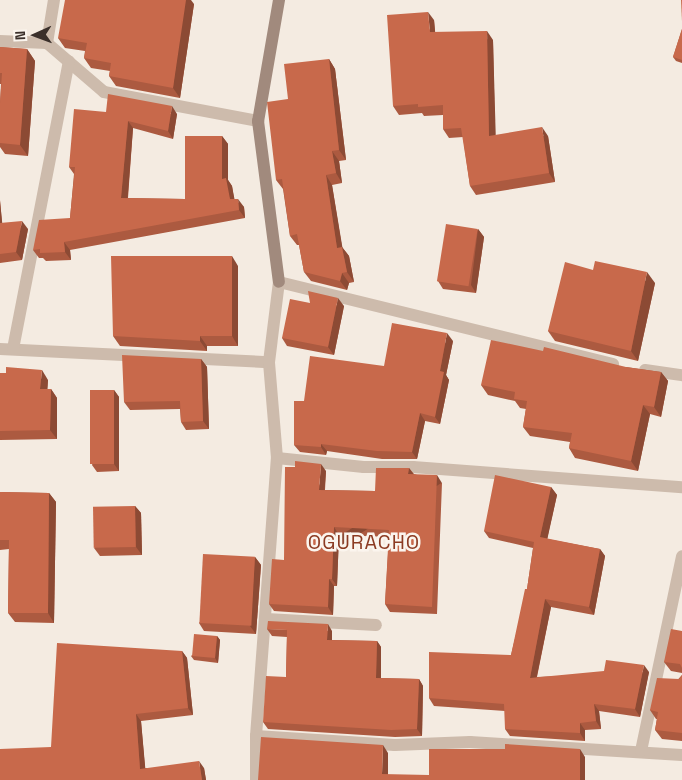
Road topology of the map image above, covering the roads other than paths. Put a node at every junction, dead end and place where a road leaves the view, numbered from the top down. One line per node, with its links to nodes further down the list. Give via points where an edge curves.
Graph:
1 (54, 0): 4 (street)
2 (278, 0): 6 (street)
3 (0, 41): 4 (street)
4 (47, 43): 5 (street)
5 (69, 61): 6 (street, via 104,92); 8 (street)
6 (258, 121): 7 (street)
7 (279, 282): 10 (street); 11 (street, via 631,368)
8 (13, 348): 9 (street); 10 (street)
9 (0, 349)
10 (269, 362): 12 (street)
11 (682, 375)
12 (277, 458): 13 (street, via 364,467 413,467); 15 (street)
13 (682, 487)
14 (682, 556): 17 (street)
15 (266, 619): 16 (street); 19 (street)
16 (376, 625)
17 (656, 678): 18 (street); 20 (street)
18 (673, 680)
19 (256, 736): 20 (street, via 395,745 470,742); 22 (street)
20 (641, 751): 21 (street)
21 (682, 755)
22 (256, 780)

